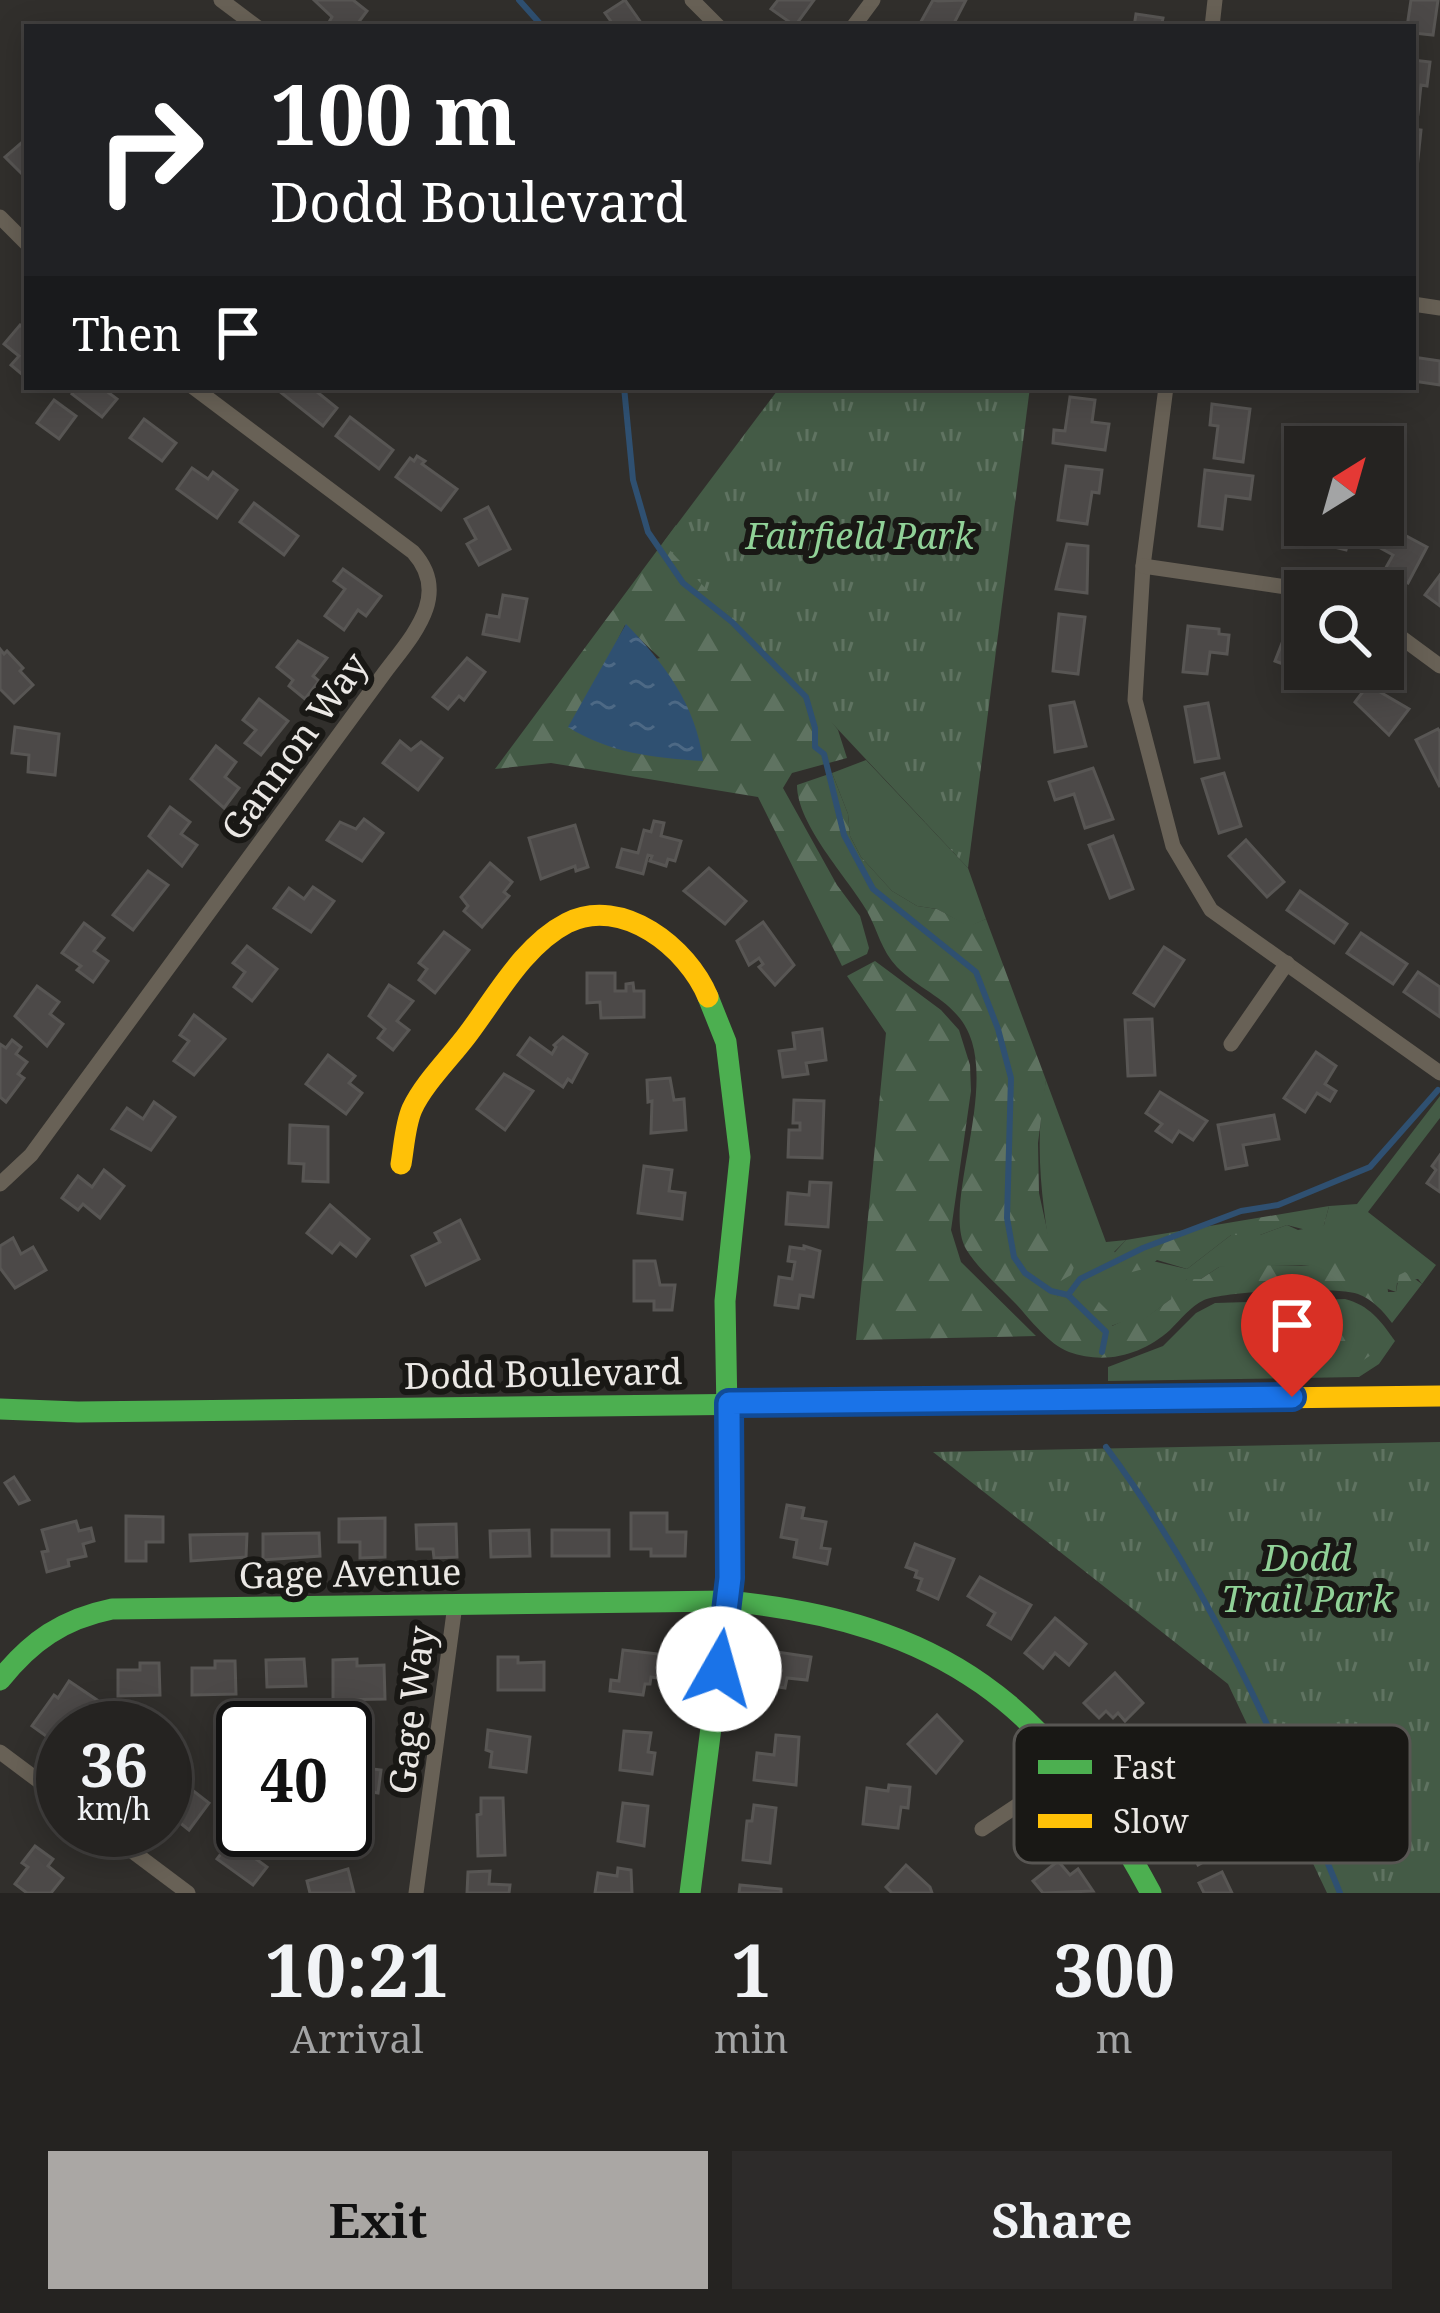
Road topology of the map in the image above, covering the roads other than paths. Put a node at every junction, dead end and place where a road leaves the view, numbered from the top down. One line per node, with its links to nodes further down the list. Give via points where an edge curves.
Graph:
1 (221, 0): 3 (street)
2 (692, 0): 4 (street)
3 (253, 24)
4 (716, 24)
5 (0, 217): 6 (street)
6 (24, 241)
7 (197, 390): 17 (street, Gannon Way, via 413,552 428,576 429,605 31,1155)
8 (1166, 390): 9 (street)
9 (1143, 566): 10 (street); 13 (street, via 1135,700 1173,846 1211,910)
10 (1284, 587)
11 (1404, 639): 12 (street)
12 (1440, 666)
13 (1287, 963): 14 (street); 15 (street)
14 (1231, 1044)
15 (1440, 1073)
16 (400, 1164): 19 (street, via 412,1109 548,935 593,916 662,936 716,1011 737,1118 725,1301)
17 (0, 1184)
18 (1440, 1396): 19 (street, Dodd Boulevard)
19 (729, 1403): 21 (street, Dodd Boulevard); 23 (street)
20 (0, 1409): 21 (street, Dodd Boulevard)
21 (78, 1412): 22 (street, Dodd Boulevard)
22 (0, 1420)
23 (728, 1601): 24 (street, Gage Avenue); 26 (street, Gage Avenue, via 815,1610 919,1645); 35 (street)
24 (454, 1605): 25 (street, Gage Avenue, via 87,1613 40,1634); 34 (street, Gage Way)
25 (0, 1680)
26 (1032, 1725)
27 (0, 1752): 28 (street)
28 (36, 1779)
29 (1014, 1808): 30 (street)
30 (982, 1829)
31 (140, 1857): 33 (street)
32 (1136, 1863): 36 (street, Gage Avenue)
33 (188, 1893)
34 (416, 1893)
35 (691, 1893)
36 (1151, 1893)

